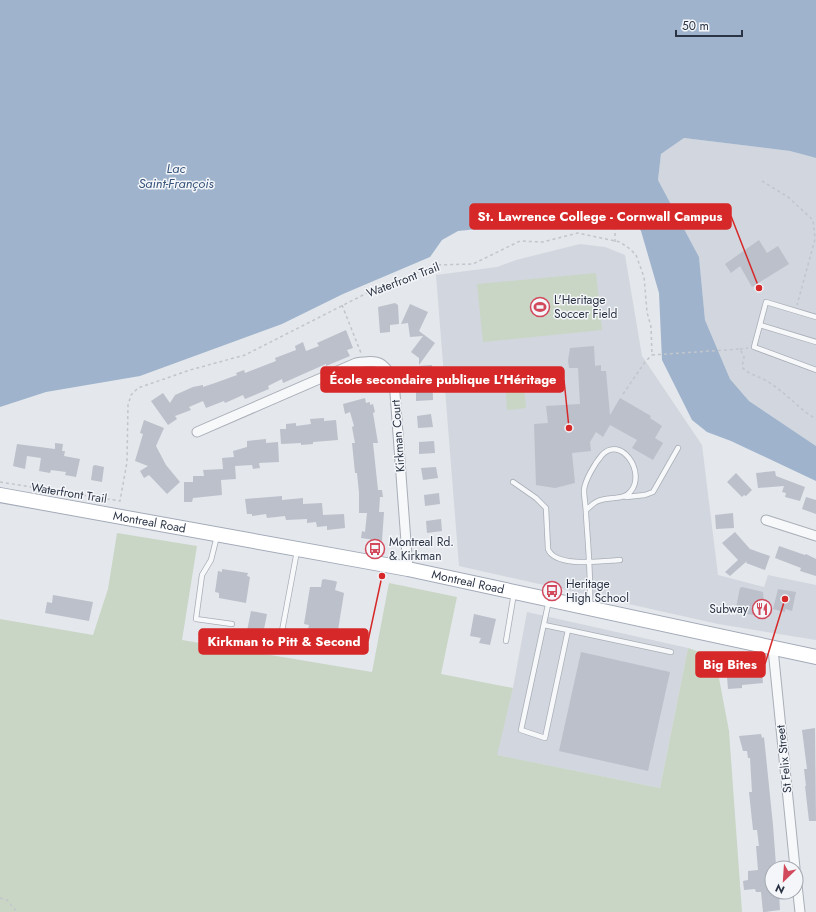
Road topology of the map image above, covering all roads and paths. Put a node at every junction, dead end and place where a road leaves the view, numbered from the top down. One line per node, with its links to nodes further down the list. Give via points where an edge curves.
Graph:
1 (762, 181): 5 (path, via 788,197 813,220 815,239)
2 (624, 212): 3 (path, via 615,227)
3 (615, 242): 4 (path, Waterfront Trail, via 575,233 543,242 520,241 473,264 436,265); 9 (path, Waterfront Trail, via 620,242 630,249 642,268 651,327)
4 (342, 305): 10 (path); 16 (path, Waterfront Trail, via 245,355 190,370 143,386 134,392 128,404 127,462 120,501)
5 (796, 310): 6 (lane); 7 (lane, via 766,302)
6 (816, 316)
7 (760, 325): 8 (lane); 11 (lane, via 754,347)
8 (816, 342)
9 (652, 355): 12 (path); 13 (path, via 740,349 744,357 742,367 746,371 782,391)
10 (364, 362): 14 (street, Kirkman Court); 27 (street, Kirkman Court, via 374,360 386,366 394,380)
11 (816, 370)
12 (623, 394)
13 (816, 419)
14 (197, 432)
15 (678, 448): 19 (lane, via 653,492)
16 (0, 482)
17 (513, 482): 26 (lane, via 546,508 547,544 550,554 561,561)
18 (0, 495): 22 (main road, Montreal Road)
19 (626, 497): 20 (lane, via 599,500); 20 (lane, via 633,490 634,466 631,459 618,450 608,451 599,458 585,485)
20 (586, 510): 26 (lane)
21 (766, 520): 23 (street)
22 (218, 535): 24 (main road, Montreal Road); 31 (lane, via 211,560 202,575 196,619)
23 (816, 536)
24 (298, 549): 27 (main road, Montreal Road); 34 (lane, via 282,630)
25 (620, 560): 26 (lane)
26 (588, 561): 30 (lane)
27 (408, 569): 28 (main road, Montreal Road)
28 (515, 591): 29 (main road, Montreal Road); 35 (lane)
29 (550, 599): 30 (main road, Montreal Road); 32 (lane)
30 (590, 607): 36 (main road, Montreal Road)
31 (232, 624)
32 (544, 625): 33 (lane); 33 (lane, via 521,730 545,738)
33 (568, 630): 37 (lane)
34 (332, 638)
35 (506, 641)
36 (773, 649): 38 (main road, Montreal Road); 39 (street, St Felix Street)
37 (671, 652)
38 (816, 657)
39 (794, 860)
40 (0, 898): 42 (path, via 6,900)
41 (799, 900): 43 (street)
42 (18, 912)
43 (800, 912)

